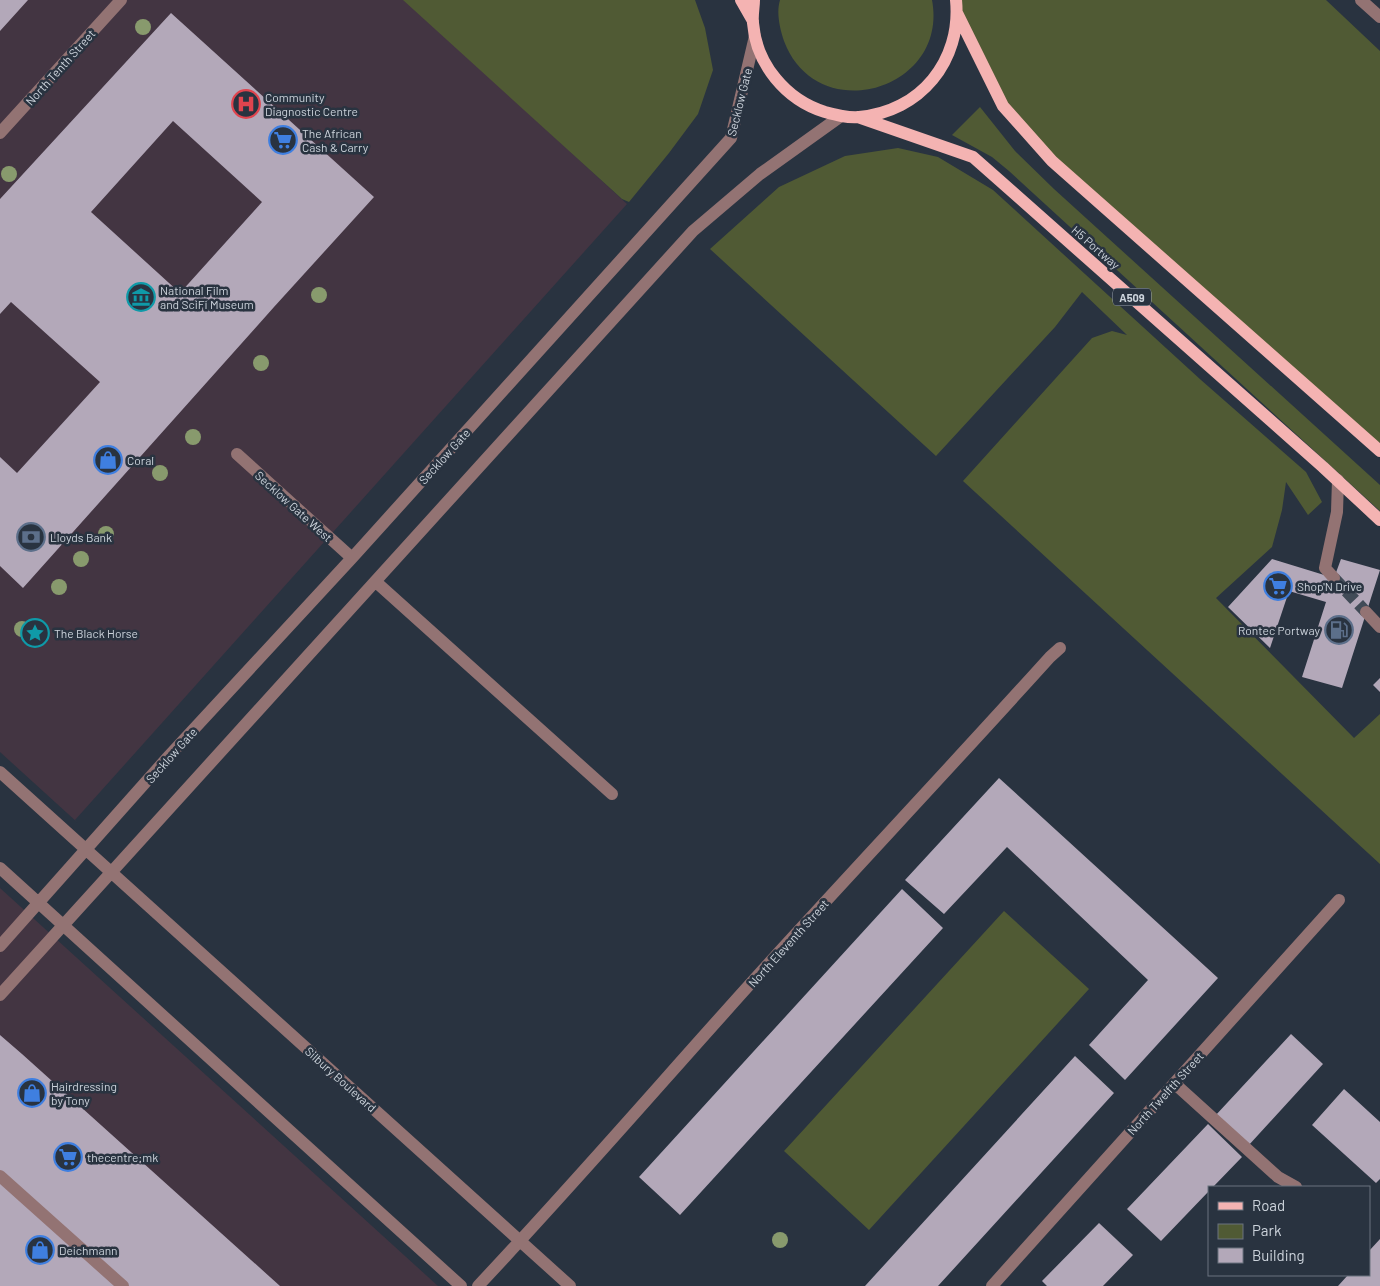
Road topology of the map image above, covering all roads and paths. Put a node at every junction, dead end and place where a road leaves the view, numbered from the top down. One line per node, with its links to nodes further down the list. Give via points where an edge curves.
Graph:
1 (121, 0): 11 (street, North Tenth Street)
2 (742, 0): 7 (main road)
3 (754, 0): 7 (main road)
4 (1361, 0): 6 (street)
5 (956, 3): 10 (main road, via 953,44 939,73 917,96 889,111); 12 (main road, via 1003,106 1052,161)
6 (1380, 17)
7 (753, 21): 8 (main road)
8 (755, 36): 9 (main road, via 766,65 785,90 811,107); 16 (street, Secklow Gate, via 731,138)
9 (841, 116): 10 (main road); 18 (street, via 760,174 693,231)
10 (858, 117): 14 (main road, H5 Portway / A509, via 973,157)
11 (0, 133)
12 (1379, 447)
13 (236, 454): 16 (street, Secklow Gate West)
14 (1338, 480): 15 (main road, H5 Portway / A509); 17 (street, via 1337,512 1325,568)
15 (1380, 520)
16 (352, 558): 24 (street, Secklow Gate)
17 (1334, 578)
18 (376, 582): 23 (street); 26 (street)
19 (1366, 612): 20 (street)
20 (1380, 627)
21 (1060, 648): 35 (street, North Eleventh Street, via 775,957)
22 (0, 772): 24 (street)
23 (612, 794)
24 (86, 849): 26 (street, Silbury Boulevard); 28 (street, Secklow Gate)
25 (0, 868): 28 (street)
26 (111, 872): 29 (street); 35 (street, Silbury Boulevard)
27 (1339, 900): 32 (street, North Twelfth Street)
28 (39, 902): 29 (street); 30 (street)
29 (63, 926): 31 (street); 37 (street)
30 (0, 946)
31 (0, 995)
32 (1174, 1083): 34 (street, via 1278,1177); 40 (street, North Twelfth Street)
33 (0, 1176): 36 (street)
34 (1294, 1186)
35 (520, 1241): 38 (street, North Eleventh Street); 39 (street, Silbury Boulevard)
36 (122, 1286)
37 (461, 1286)
38 (478, 1286)
39 (570, 1286)
40 (992, 1286)

